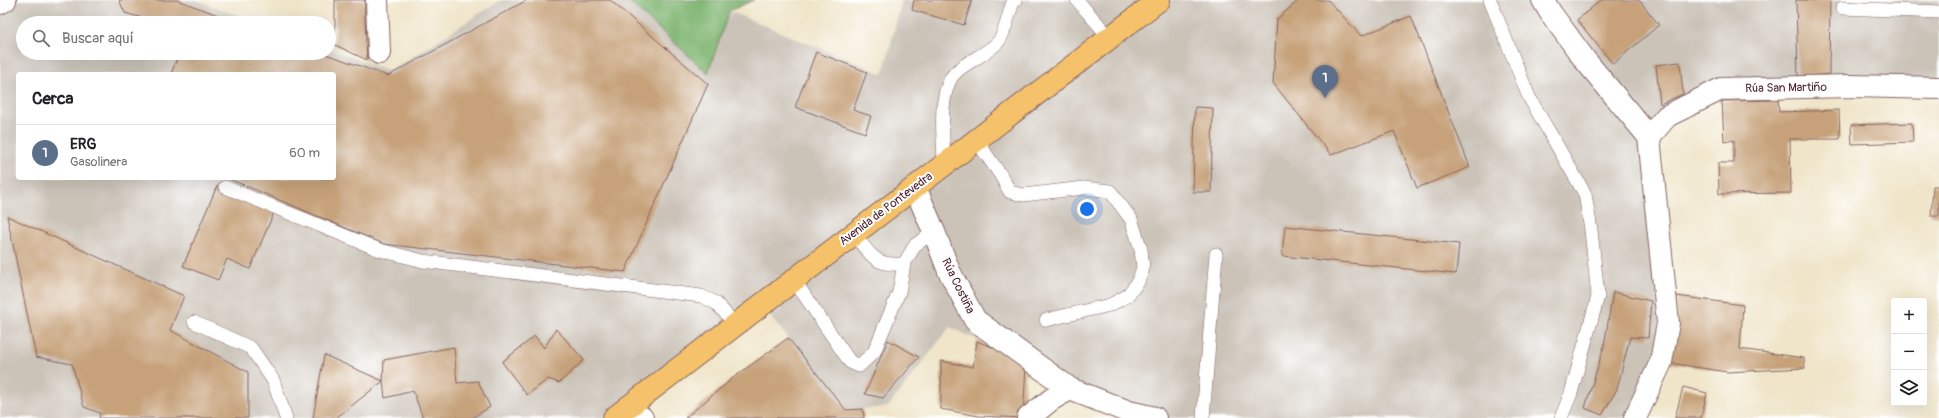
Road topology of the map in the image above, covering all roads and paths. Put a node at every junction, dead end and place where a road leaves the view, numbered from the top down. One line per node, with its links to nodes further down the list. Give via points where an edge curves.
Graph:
1 (5, 0): 8 (street)
2 (377, 0): 12 (street)
3 (1016, 0): 16 (lane, via 1013,2 999,41 951,79 944,96)
4 (1078, 0): 11 (lane)
5 (1159, 0): 11 (main road, Avenida de Pontevedra)
6 (1490, 0): 33 (lane, via 1529,97 1584,194 1588,216 1598,296 1571,392)
7 (1543, 0): 14 (street, via 1585,60)
8 (0, 3)
9 (1842, 8): 10 (lane)
10 (1939, 12)
11 (1110, 38): 15 (main road, Avenida de Pontevedra)
12 (379, 53)
13 (1939, 88): 14 (street, Rúa San Martiño, via 1851,86 1721,89 1667,116)
14 (1649, 138): 34 (street, via 1668,323 1661,362)
15 (976, 140): 16 (main road, Avenida de Pontevedra); 24 (lane, via 1010,192 1023,195 1084,188 1110,191 1132,219 1141,249 1143,268 1138,282 1127,296 1110,305)
16 (944, 165): 18 (main road, Avenida de Pontevedra)
17 (225, 187): 26 (lane, via 380,250 423,261 701,296 716,303)
18 (914, 188): 19 (street, Rúa Costiña); 20 (main road, Avenida de Pontevedra)
19 (934, 232): 22 (lane, via 915,245); 27 (street, Rúa Costiña, via 948,271 975,320)
20 (854, 234): 22 (lane, via 876,260 888,265); 23 (main road, Avenida de Pontevedra)
21 (1216, 254): 32 (lane)
22 (904, 264): 23 (lane, via 899,292 874,352 859,366 850,362)
23 (794, 280): 26 (main road, Avenida de Pontevedra)
24 (1046, 320)
25 (194, 322): 29 (lane, via 251,348 274,380)
26 (736, 325): 28 (main road, Avenida de Pontevedra)
27 (1070, 389): 30 (street, via 1052,398); 31 (street, Rúa Costiña, via 1129,412)
28 (628, 415)
29 (286, 418)
30 (1028, 418)
31 (1155, 418)
32 (1203, 418)
33 (1561, 418)
34 (1635, 418)

